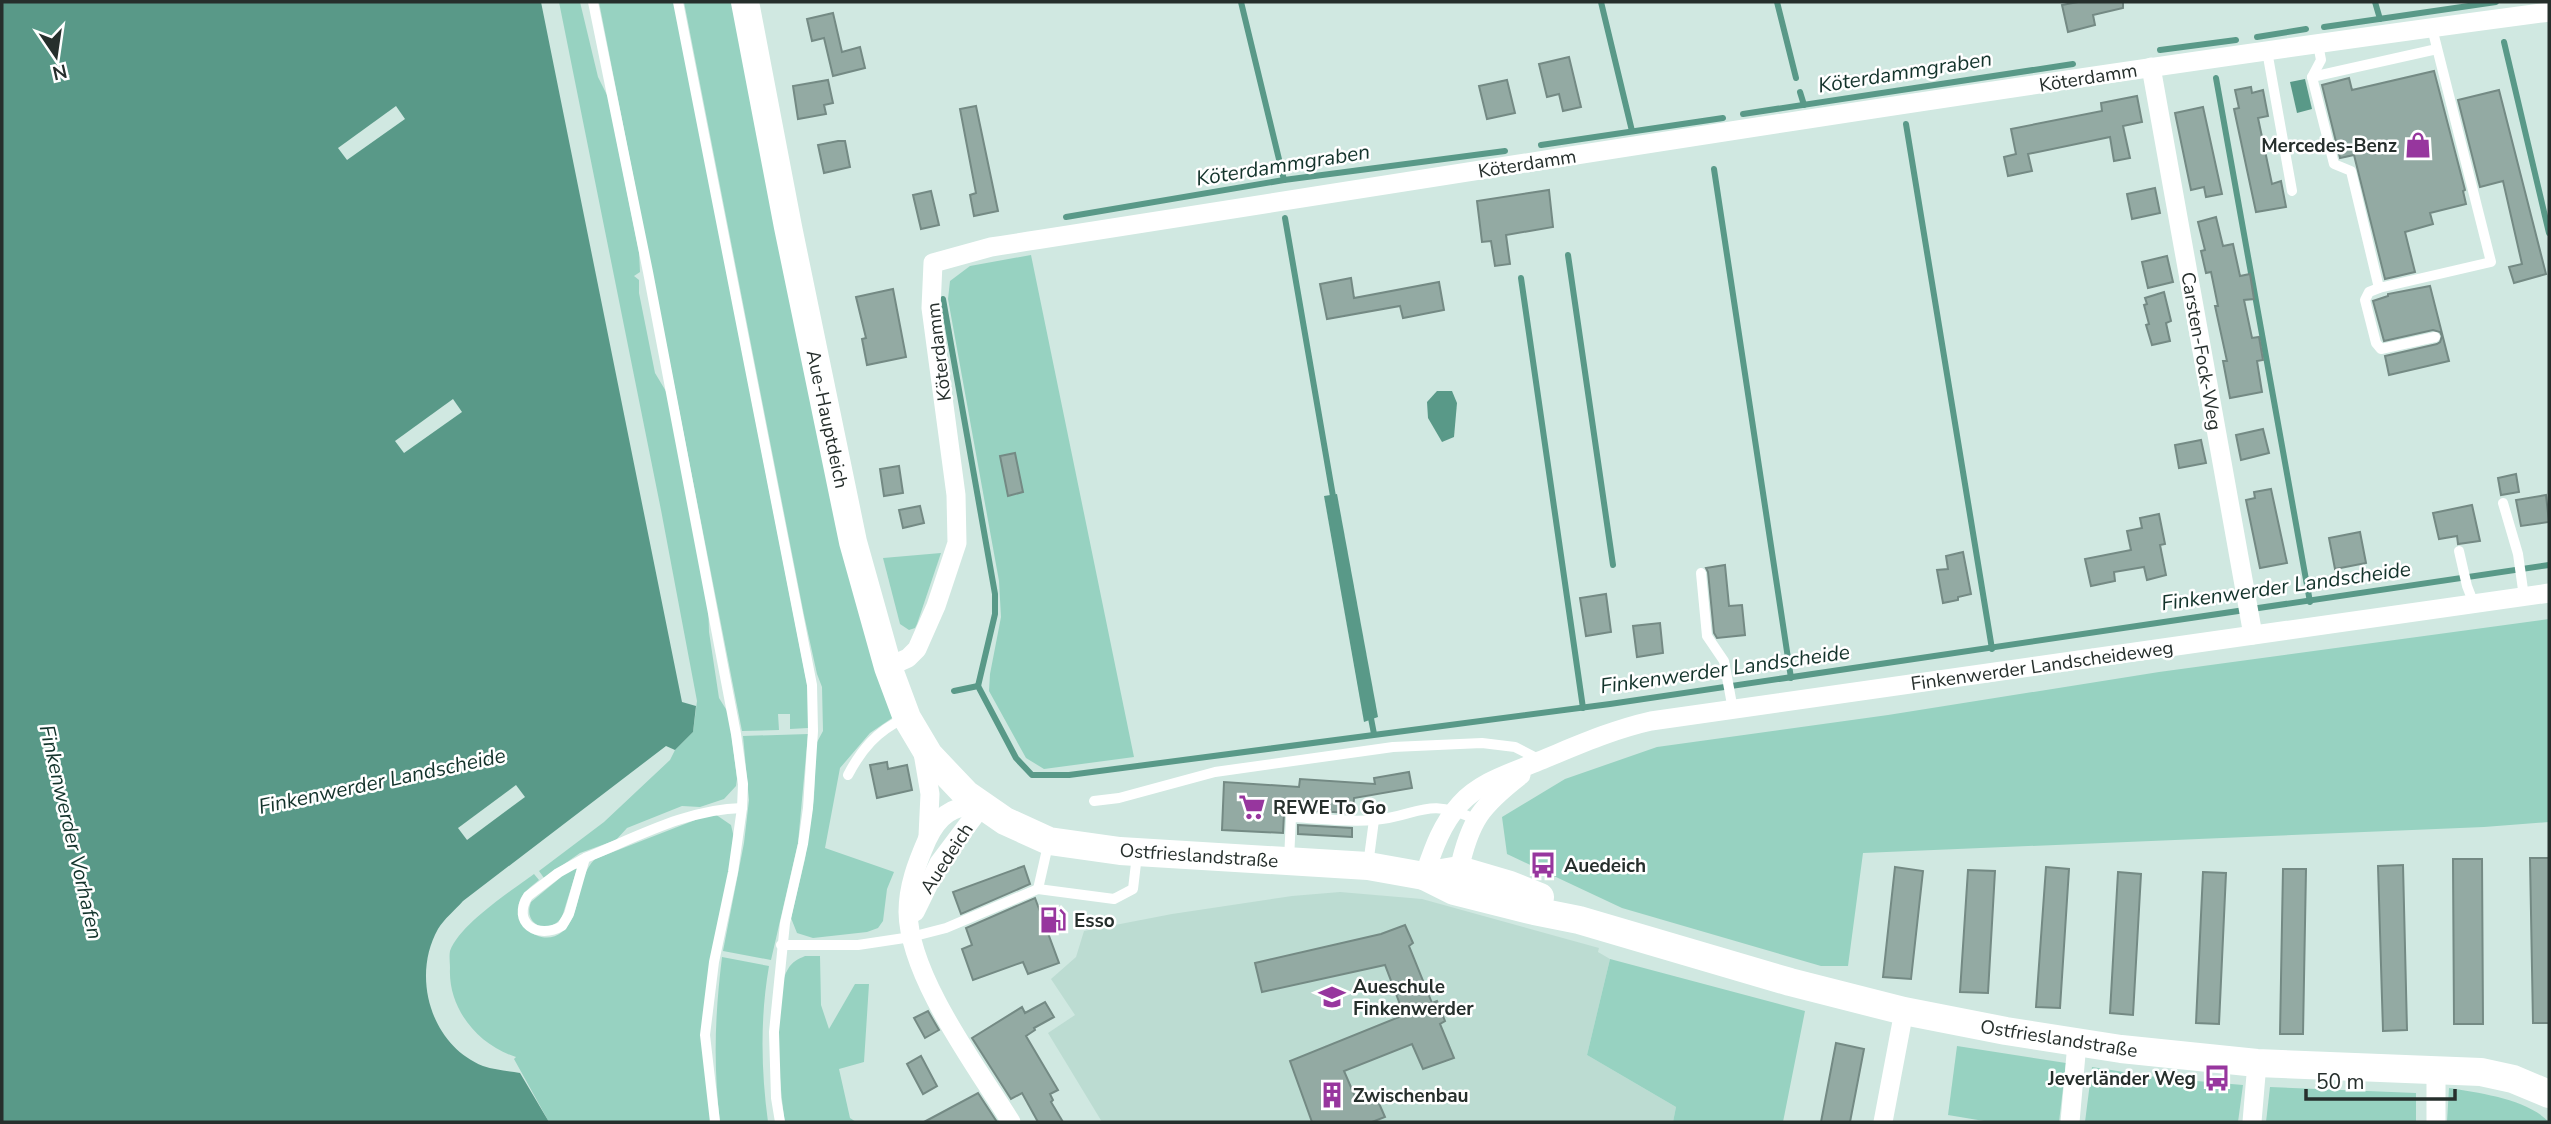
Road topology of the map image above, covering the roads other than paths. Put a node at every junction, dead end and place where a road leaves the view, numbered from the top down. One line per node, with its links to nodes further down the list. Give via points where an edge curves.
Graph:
1 (593, 2): 29 (lane, via 736,734)
2 (678, 2): 44 (lane, via 812,685 808,808)
3 (745, 2): 21 (street, Aue-Hauptdeich, via 853,542)
4 (2549, 12): 5 (street, Köterdamm)
5 (2432, 28): 6 (street, Köterdamm); 7 (lane)
6 (2318, 44): 8 (street, Köterdamm); 10 (lane, via 2321,60)
7 (2437, 49): 10 (lane); 12 (lane, via 2491,262)
8 (2267, 51): 9 (street, Köterdamm); 11 (lane)
9 (2151, 67): 20 (street, Carsten-Fock-Weg); 21 (street, Köterdamm, via 991,247 933,263 931,308 957,503 957,543 917,649)
10 (2312, 77): 12 (lane, via 2334,164 2351,171)
11 (2292, 191)
12 (2379, 288): 13 (lane, via 2365,300 2381,349)
13 (2435, 337)
14 (2503, 503): 17 (lane, via 2518,554)
15 (2459, 551): 19 (lane)
16 (1701, 573): 22 (lane, via 1707,636 1720,653)
17 (2522, 588): 18 (street, Finkenwerder Landscheideweg); 19 (street, Finkenwerder Landscheideweg)
18 (2549, 593)
19 (2471, 595): 20 (street, Finkenwerder Landscheideweg)
20 (2252, 628): 22 (street, Finkenwerder Landscheideweg)
21 (888, 667): 23 (street, Aue-Hauptdeich)
22 (1732, 702): 25 (street, Finkenwerder Landscheideweg, via 1620,728)
23 (907, 718): 24 (street, Aue-Hauptdeich); 26 (lane, via 874,737)
24 (921, 743): 28 (street, Aue-Hauptdeich); 33 (street, Auedeich, via 930,794)
25 (1540, 761): 27 (lane, via 1515,747 1482,743 1393,747 1215,772); 30 (street, Finkenwerder Landscheideweg, via 1477,788); 31 (street, Finkenwerder Landscheideweg, via 1500,791)
26 (848, 775)
27 (1094, 801)
28 (981, 807): 33 (street, Auedeich, via 950,810); 34 (street, Ostfrieslandstraße); 43 (street, Auedeich, via 928,880 915,911)
29 (742, 808): 36 (lane, via 694,815); 50 (lane, via 705,1035)
30 (1455, 810): 31 (lane); 32 (lane, via 1424,808); 40 (street, Finkenwerder Landscheideweg, via 1438,837)
31 (1475, 819): 39 (street, Finkenwerder Landscheideweg)
32 (1374, 820): 37 (lane, via 1292,817); 38 (lane)
33 (928, 839): 43 (street, Auedeich, via 908,897)
34 (1049, 841): 35 (street, Ostfrieslandstraße); 41 (lane)
35 (1138, 853): 37 (street, Ostfrieslandstraße); 41 (lane, via 1133,889 1114,900)
36 (585, 858): 36 (lane, via 528,896 523,913 531,928 544,933 562,926)
37 (1289, 861): 38 (street, Ostfrieslandstraße)
38 (1368, 866): 40 (street, Ostfrieslandstraße)
39 (1459, 870): 40 (street, Ostfrieslandstraße); 42 (street, Ostfrieslandstraße, via 1510,885)
40 (1424, 876): 42 (street, Ostfrieslandstraße, via 1454,891)
41 (1038, 889): 43 (lane, via 946,928)
42 (1579, 920): 45 (street, Ostfrieslandstraße)
43 (911, 937): 44 (lane, via 858,945); 52 (street, Auedeich, via 934,997)
44 (781, 945): 51 (lane, via 774,1032)
45 (1904, 1011): 46 (street, Ostfrieslandstraße); 53 (street)
46 (2077, 1043): 47 (street, Ostfrieslandstraße); 54 (street)
47 (2257, 1063): 48 (street, Ostfrieslandstraße); 55 (street)
48 (2436, 1069): 49 (street, Ostfrieslandstraße, via 2498,1076); 56 (street)
49 (2549, 1094)
50 (715, 1122)
51 (780, 1122)
52 (1011, 1122)
53 (1883, 1122)
54 (2070, 1122)
55 (2252, 1122)
56 (2436, 1122)

